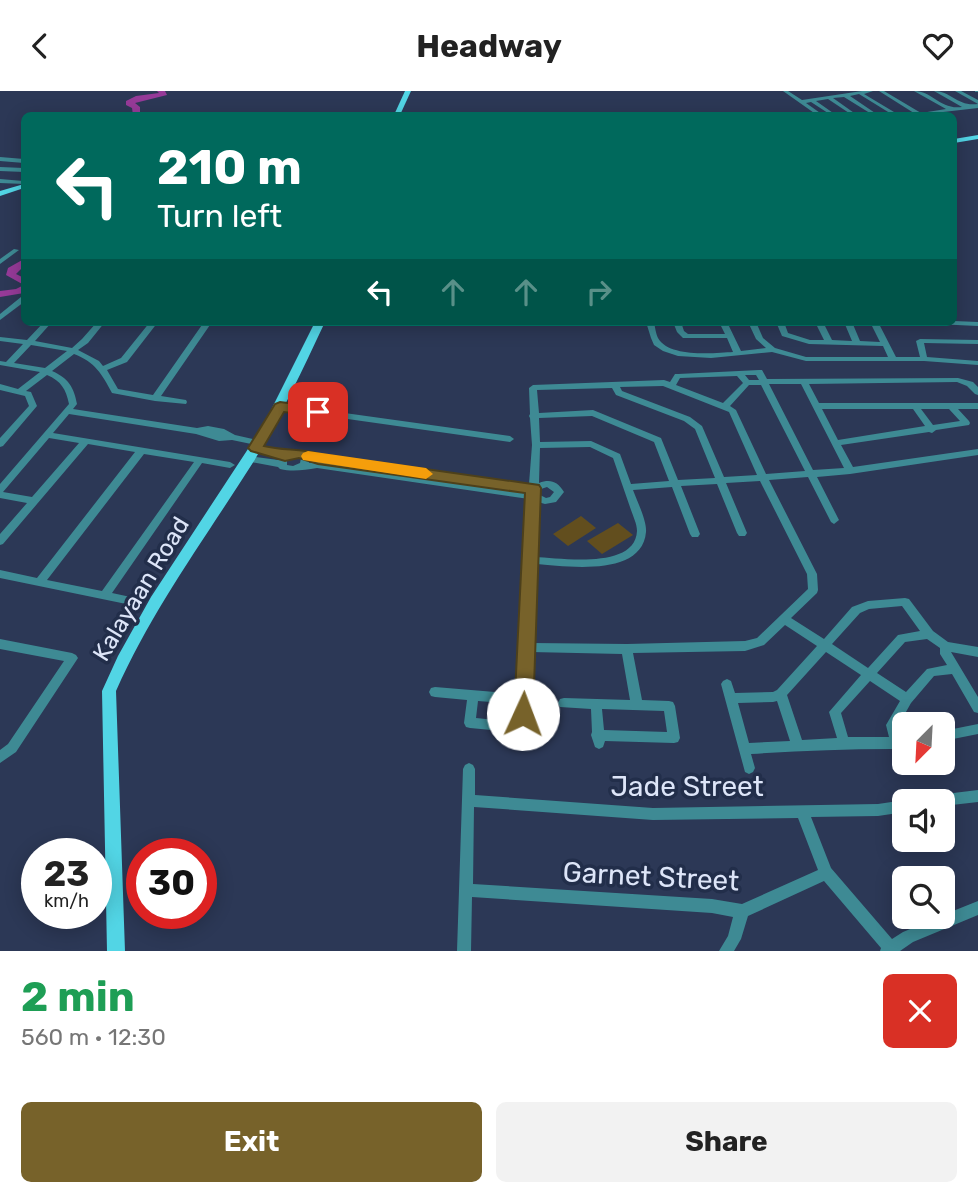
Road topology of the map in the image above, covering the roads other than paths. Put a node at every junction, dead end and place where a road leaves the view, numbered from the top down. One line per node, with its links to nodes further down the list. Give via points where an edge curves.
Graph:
1 (408, 91): 21 (main road)
2 (415, 91): 22 (main road)
3 (785, 91): 13 (street)
4 (871, 91): 9 (street)
5 (881, 91): 18 (street)
6 (916, 91): 14 (street)
7 (936, 91): 19 (street)
8 (957, 91): 16 (street)
9 (860, 93): 10 (street); 27 (street)
10 (845, 95): 11 (street); 26 (street)
11 (829, 98): 12 (street); 25 (street)
12 (813, 101): 13 (street); 24 (street)
13 (801, 102): 23 (street)
14 (936, 102): 15 (street); 20 (street)
15 (926, 103)
16 (978, 104): 19 (street)
17 (916, 105): 18 (street)
18 (906, 106): 28 (street)
19 (968, 108): 20 (street)
20 (952, 110): 29 (street)
21 (398, 112)
22 (405, 112)
23 (816, 112)
24 (830, 112)
25 (850, 112)
26 (871, 112)
27 (891, 112)
28 (915, 112)
29 (939, 112)
30 (978, 137): 31 (main road)
31 (957, 140)
32 (0, 159): 33 (street)
33 (21, 160)
34 (0, 169): 35 (street)
35 (21, 170)
36 (0, 181): 37 (street)
37 (21, 184)
38 (21, 185): 39 (main road)
39 (0, 192)
40 (16, 250): 41 (street)
41 (2, 259)
42 (21, 301): 44 (street)
43 (0, 304): 44 (street)
44 (11, 308): 45 (street)
45 (0, 318)
46 (957, 323): 47 (street)
47 (961, 323): 48 (street); 64 (street)
48 (978, 324)
49 (44, 326): 66 (street)
50 (97, 326): 69 (street)
51 (151, 326): 76 (street, via 124,360)
52 (205, 326): 87 (street)
53 (318, 326): 94 (main road, Kalayaan Road)
54 (651, 326): 71 (street, via 657,342 674,354)
55 (679, 326): 62 (street, via 686,336)
56 (724, 326): 62 (street)
57 (754, 326): 70 (street)
58 (782, 326): 65 (street, via 785,334 799,340)
59 (821, 326): 65 (street)
60 (850, 326): 67 (street)
61 (876, 326): 68 (street)
62 (727, 336): 71 (street)
63 (0, 338): 66 (street)
64 (975, 341): 72 (street, via 920,341)
65 (829, 342): 67 (street)
66 (29, 343): 69 (street); 75 (street)
67 (857, 343): 68 (street)
68 (884, 344): 73 (street)
69 (74, 349): 76 (street); 77 (street)
70 (772, 350): 71 (street); 73 (street, via 806,359)
71 (738, 353)
72 (924, 359): 73 (street); 74 (street)
73 (894, 360)
74 (978, 363)
75 (4, 364): 77 (street)
76 (105, 368): 87 (street, via 115,391)
77 (46, 371): 85 (street); 95 (street, via 69,385 73,404)
78 (739, 373): 80 (street, via 759,372); 81 (street); 82 (street, via 678,376)
79 (803, 381): 80 (street); 86 (street, via 958,380); 90 (street)
80 (764, 382): 81 (street); 115 (street)
81 (747, 383): 89 (street)
82 (672, 385): 83 (street); 89 (street)
83 (615, 386): 96 (street, via 533,389); 117 (street, via 619,393 695,423)
84 (0, 387): 85 (street)
85 (21, 391): 99 (street, via 28,394 33,406)
86 (978, 392)
87 (155, 398): 88 (street)
88 (183, 402)
89 (726, 405): 116 (street, via 736,414)
90 (817, 406): 91 (street); 103 (street)
91 (915, 406): 92 (street); 98 (street)
92 (951, 406): 93 (street); 98 (street, via 966,423)
93 (978, 406)
94 (280, 407): 101 (street); 107 (main road, Kalayaan Road)
95 (69, 411): 100 (street); 107 (street, via 232,437)
96 (533, 416): 105 (street); 118 (street, via 593,413 651,436 661,444)
97 (0, 430): 99 (street)
98 (932, 430): 103 (street)
99 (12, 432): 104 (street)
100 (49, 435): 102 (street); 121 (street)
101 (510, 439)
102 (86, 441): 106 (street); 122 (street)
103 (836, 443): 114 (street)
104 (0, 444)
105 (536, 445): 119 (street, via 582,443 611,452 621,461); 120 (street)
106 (142, 450): 110 (street); 129 (street)
107 (254, 450): 111 (street); 173 (main road, Kalayaan Road, via 151,610 109,691)
108 (978, 452): 114 (street)
109 (306, 456): 111 (street, via 296,452); 113 (street); 120 (street)
110 (200, 460): 112 (street); 130 (street)
111 (283, 460): 113 (street, via 290,469)
112 (230, 465)
113 (302, 467): 120 (street, via 317,465)
114 (850, 471): 115 (street)
115 (810, 474): 116 (street); 123 (street)
116 (763, 478): 117 (street); 132 (street, via 812,574 813,590)
117 (719, 481): 118 (street); 124 (street)
118 (674, 484): 119 (street); 125 (street)
119 (629, 487): 127 (street, via 642,540 621,559)
120 (533, 492): 127 (street)
121 (0, 493): 122 (street)
122 (35, 501): 126 (street)
123 (834, 520)
124 (742, 533)
125 (695, 534)
126 (0, 541)
127 (529, 560): 137 (street)
128 (0, 575): 129 (street)
129 (39, 582): 130 (street)
130 (105, 595): 131 (street)
131 (136, 602)
132 (786, 620): 135 (street); 138 (street, via 760,642 745,646)
133 (929, 634): 135 (street, via 905,602 868,605 856,610); 136 (street); 141 (street, via 902,638)
134 (1, 646): 160 (street, via 72,658 12,748)
135 (825, 646): 141 (street); 144 (street)
136 (946, 646): 139 (street); 140 (street)
137 (525, 647): 138 (street); 148 (street)
138 (627, 649): 151 (street)
139 (978, 652)
140 (955, 669): 147 (street, via 931,672); 152 (street)
141 (868, 674): 147 (street); 156 (street, via 835,712)
142 (727, 684): 146 (street)
143 (435, 692): 145 (street)
144 (781, 694): 146 (street); 158 (street)
145 (473, 696): 148 (street); 148 (street, via 470,723 509,727 522,728)
146 (731, 698): 159 (street)
147 (907, 699): 153 (street)
148 (524, 700)
149 (564, 703): 150 (street)
150 (596, 704): 151 (street); 151 (street, via 598,739 674,738 669,706)
151 (637, 705)
152 (978, 708)
153 (900, 712)
154 (978, 729): 155 (street)
155 (956, 733)
156 (844, 743): 157 (street); 158 (street)
157 (892, 744)
158 (798, 747): 159 (street)
159 (744, 749): 161 (street)
160 (0, 757)
161 (749, 768)
162 (470, 769): 165 (street)
163 (978, 796): 164 (street)
164 (955, 799)
165 (469, 801): 167 (street, Jade Street, via 653,814); 169 (street)
166 (892, 808): 167 (street, Jade Street)
167 (802, 811): 168 (street)
168 (826, 873): 171 (street, Garnet Street); 172 (street)
169 (467, 890): 171 (street, Garnet Street); 174 (street)
170 (978, 908): 172 (street, via 908,937)
171 (742, 911): 175 (street)
172 (890, 950)
173 (116, 951)
174 (464, 951)
175 (726, 951)

